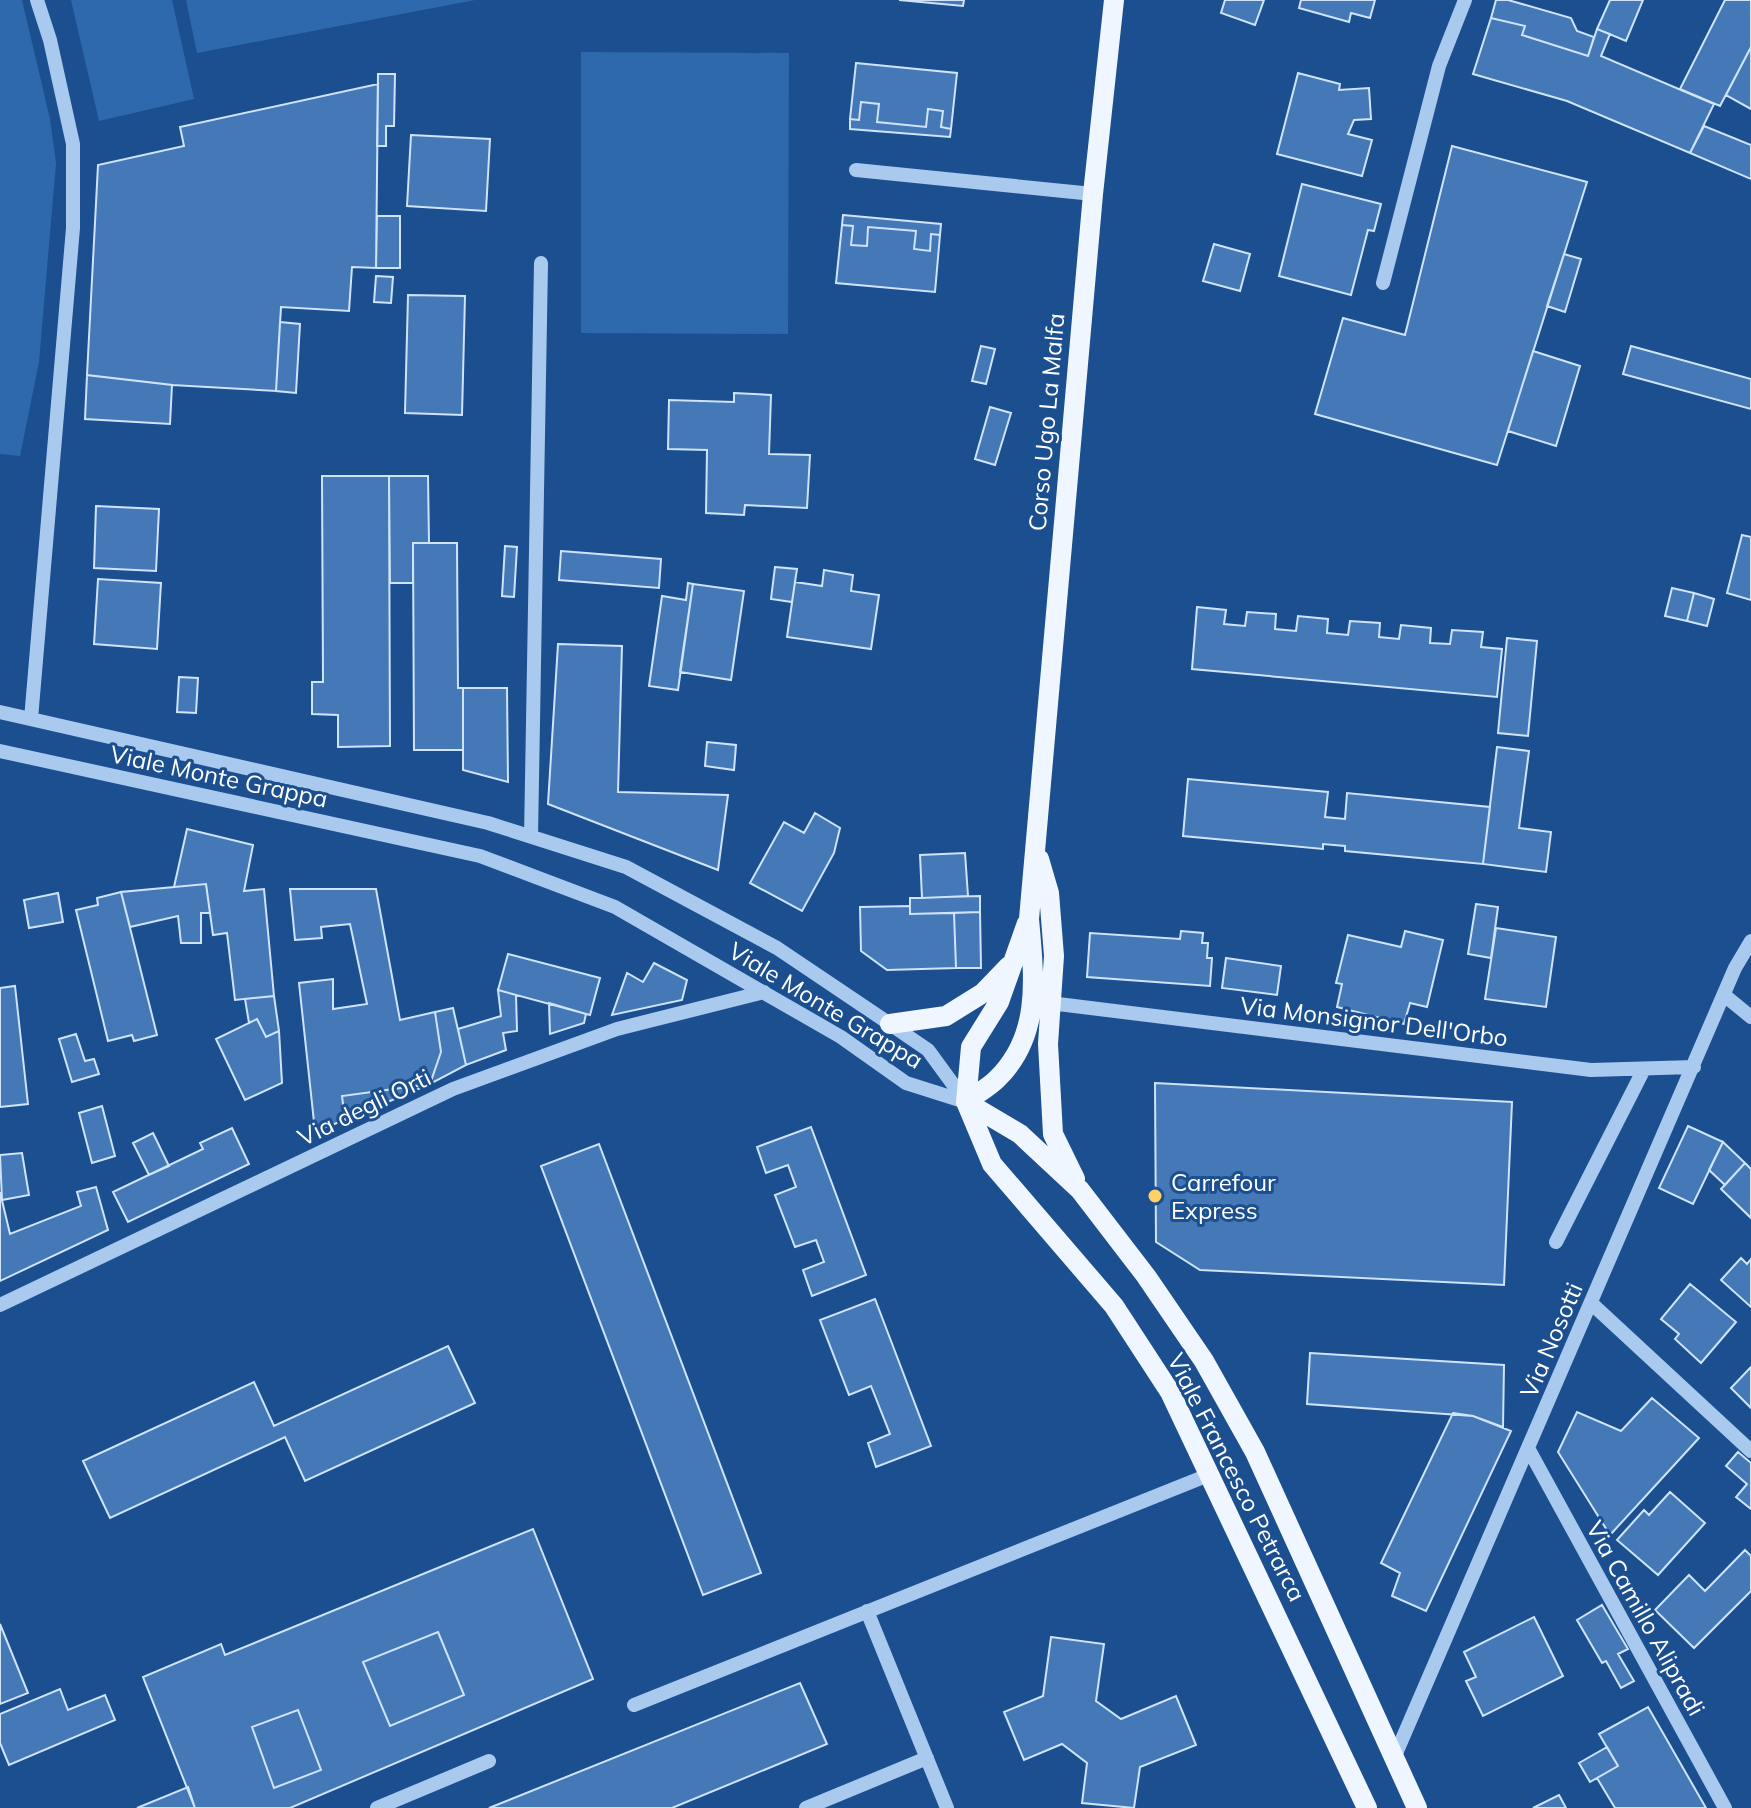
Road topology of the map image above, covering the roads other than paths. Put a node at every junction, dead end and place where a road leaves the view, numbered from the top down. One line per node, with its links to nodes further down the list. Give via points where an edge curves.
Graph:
1 (37, 0): 9 (street, via 73,144 73,228)
2 (1114, 0): 5 (main road, Corso Ugo La Malfa)
3 (1465, 0): 7 (street, via 1439,66)
4 (856, 170): 5 (street)
5 (1093, 194): 12 (main road, Corso Ugo La Malfa)
6 (541, 263): 11 (street)
7 (1383, 283)
8 (0, 712): 9 (street, Viale Monte Grappa)
9 (31, 719): 11 (street, Viale Monte Grappa)
10 (0, 751): 16 (street, Viale Monte Grappa, via 480,856 615,907)
11 (531, 837): 20 (street, Viale Monte Grappa, via 626,867 777,948)
12 (1036, 848): 13 (main road, Corso Ugo La Malfa); 18 (main road, Corso Ugo La Malfa, via 1049,893 1054,956)
13 (1029, 919): 15 (main road, Corso Ugo La Malfa); 23 (main road, Corso Ugo La Malfa, via 1035,985 1019,1052 996,1080)
14 (1751, 941): 17 (street, Via Nosotti)
15 (1012, 963): 20 (main road, Corso Ugo La Malfa, via 983,993 946,1016); 23 (main road, Corso Ugo La Malfa, via 999,1002 971,1047)
16 (764, 992): 23 (street, Viale Monte Grappa, via 906,1083); 27 (street, Via degli Orti, via 617,1029 453,1089)
17 (1724, 995): 19 (street); 21 (street, Via Nosotti)
18 (1050, 1003): 22 (street, Via Monsignor Dell'Orbo, via 1591,1070); 24 (main road, Corso Ugo La Malfa, via 1053,1134)
19 (1751, 1017)
20 (890, 1024): 23 (street, Viale Monte Grappa, via 928,1050)
21 (1694, 1067): 22 (street, Via Monsignor Dell'Orbo); 26 (street, Via Nosotti)
22 (1644, 1069): 25 (street)
23 (966, 1102): 24 (main road, Viale Francesco Petrarca, via 1020,1134); 30 (main road, Viale Francesco Petrarca, via 992,1164 1114,1306 1170,1392)
24 (1080, 1190): 34 (main road, Viale Francesco Petrarca, via 1204,1361 1255,1452)
25 (1556, 1242)
26 (1591, 1303): 28 (street, Via Nosotti); 29 (street)
27 (0, 1305)
28 (1528, 1448): 34 (street, Via Nosotti); 41 (street, Via Camillo Alipradi)
29 (1751, 1451)
30 (1211, 1474): 31 (street); 39 (main road, Viale Francesco Petrarca)
31 (867, 1611): 32 (street); 33 (street)
32 (634, 1705)
33 (927, 1758): 37 (street); 38 (street)
34 (1394, 1758): 40 (main road, Viale Francesco Petrarca)
35 (489, 1761): 36 (street)
36 (377, 1808)
37 (806, 1808)
38 (947, 1808)
39 (1367, 1808)
40 (1417, 1808)
41 (1725, 1808)

